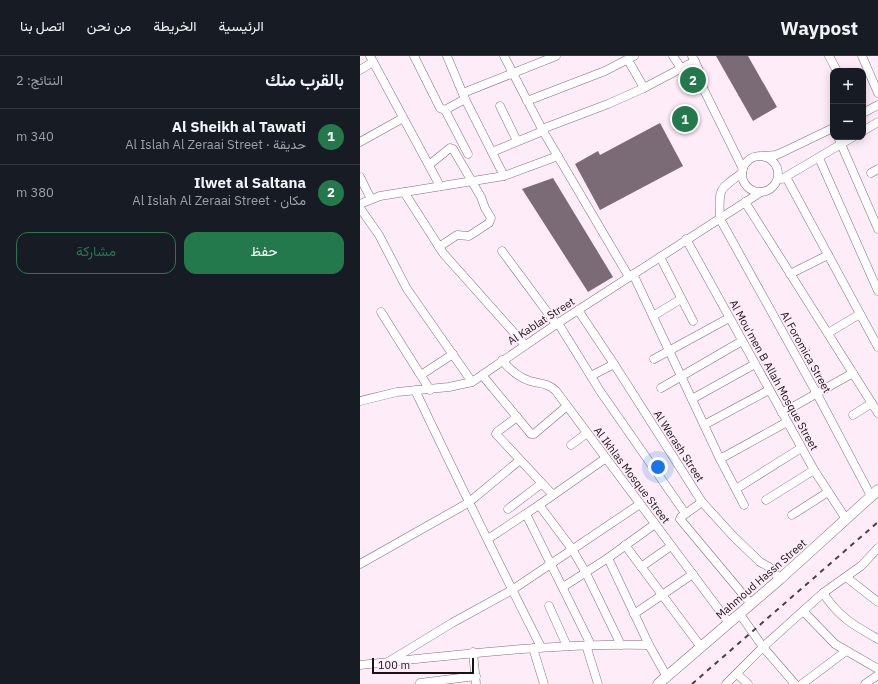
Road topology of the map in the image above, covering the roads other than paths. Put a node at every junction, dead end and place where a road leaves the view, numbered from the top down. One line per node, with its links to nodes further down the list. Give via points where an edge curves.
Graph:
1 (414, 56): 22 (street, via 440,108)
2 (447, 56): 18 (street)
3 (504, 56): 14 (street)
4 (556, 56): 14 (street)
5 (673, 56): 11 (street)
6 (829, 56): 12 (street)
7 (862, 56): 17 (street)
8 (631, 58): 15 (street); 19 (street, via 605,71)
9 (372, 59): 13 (street); 24 (street)
10 (694, 59): 11 (street); 16 (street)
11 (681, 68): 15 (street); 16 (street, via 693,82)
12 (835, 68)
13 (360, 70)
14 (513, 74): 18 (street); 19 (street)
15 (644, 88): 28 (street)
16 (703, 88): 38 (street)
17 (878, 93)
18 (464, 96): 22 (street); 32 (street)
19 (527, 101): 28 (street)
20 (878, 105): 23 (street)
21 (500, 106): 30 (street)
22 (445, 110): 33 (street)
23 (866, 111)
24 (403, 118): 31 (street); 37 (street)
25 (878, 122): 27 (street)
26 (830, 129): 35 (street, via 776,155)
27 (866, 129)
28 (543, 130): 30 (street); 34 (street)
29 (840, 140): 36 (street); 52 (street)
30 (517, 141): 32 (street)
31 (360, 142)
32 (492, 152): 39 (street)
33 (468, 154)
34 (558, 156): 39 (street); 59 (street)
35 (763, 156): 38 (street, via 750,158); 43 (street, via 771,159 777,166)
36 (819, 158): 41 (street); 60 (street)
37 (429, 165): 42 (street, via 451,148); 44 (street)
38 (742, 171): 46 (street, via 743,181 749,188); 51 (street, via 721,190)
39 (504, 176): 42 (street)
40 (360, 177): 47 (street)
41 (786, 177): 43 (street); 56 (street)
42 (471, 181): 44 (street); 54 (street, via 481,197 490,221 469,236 457,235)
43 (777, 183): 46 (street, via 772,189)
44 (440, 186): 45 (street)
45 (404, 192): 47 (street); 54 (street)
46 (761, 192): 48 (street, Al Kablat Street)
47 (371, 199): 49 (street)
48 (745, 202): 51 (street, Al Kablat Street); 58 (street)
49 (360, 204)
50 (360, 208): 74 (street, via 380,235 407,289)
51 (720, 219): 53 (street, Al Kablat Street); 89 (street, Al Foromica Street)
52 (878, 229)
53 (686, 240): 57 (street, Al Kablat Street); 66 (street, Al Mou'men B Allah Mosque Street)
54 (439, 247): 71 (street)
55 (502, 251): 68 (street)
56 (828, 255): 58 (street); 64 (street)
57 (660, 257): 59 (street, Al Kablat Street); 61 (street)
58 (790, 274): 69 (street)
59 (631, 276): 62 (street, Al Kablat Street); 65 (street)
60 (878, 290)
61 (681, 299): 65 (street); 67 (street)
62 (578, 310): 68 (street, Al Kablat Street); 77 (street, Al Werash Street)
63 (381, 312): 81 (street)
64 (860, 314): 69 (street); 72 (street)
65 (653, 316): 73 (street)
66 (729, 318): 70 (street, Al Mou'men B Allah Mosque Street); 73 (street)
67 (693, 321)
68 (557, 324): 71 (street, Al Kablat Street); 82 (street)
69 (828, 333): 79 (street)
70 (742, 341): 78 (street, Al Mou'men B Allah Mosque Street); 83 (street)
71 (525, 345): 76 (street, Al Kablat Street)
72 (878, 347)
73 (669, 351): 75 (street); 83 (street)
74 (453, 354): 81 (street); 84 (street)
75 (654, 359)
76 (502, 360): 80 (street, Al Kablat Street); 93 (street, Al Ikhlas Mosque Street, via 520,377 551,386)
77 (614, 364): 82 (street); 113 (street, Al Werash Street)
78 (755, 364): 88 (street, Al Mou'men B Allah Mosque Street); 90 (street)
79 (853, 373): 89 (street); 92 (street)
80 (482, 374): 84 (street, Al Kablat Street); 97 (street)
81 (421, 375): 87 (street)
82 (591, 376): 119 (street)
83 (681, 376): 85 (street); 90 (street)
84 (472, 382): 87 (street, Al Kablat Street)
85 (661, 388)
86 (415, 390): 87 (street, Al Kablat Street); 91 (street, Al Kablat Street); 114 (street)
87 (430, 390)
88 (770, 390): 94 (street, Al Mou'men B Allah Mosque Street); 99 (street)
89 (817, 394): 94 (street); 110 (street, Al Foromica Street)
90 (692, 399): 99 (street)
91 (360, 401)
92 (872, 403): 95 (street); 96 (street)
93 (567, 406): 97 (street, via 534,434 531,434); 100 (street, Al Ikhlas Mosque Street)
94 (782, 413): 98 (street, Al Mou'men B Allah Mosque Street)
95 (878, 413)
96 (853, 415)
97 (517, 417): 105 (street, via 496,433)
98 (787, 422): 102 (street, Al Mou'men B Allah Mosque Street); 104 (street)
99 (704, 425): 104 (street)
100 (587, 433): 101 (street); 103 (street, Al Ikhlas Mosque Street)
101 (571, 445)
102 (801, 448): 106 (street, Al Mou'men B Allah Mosque Street); 108 (street)
103 (606, 458): 111 (street); 115 (street, Al Ikhlas Mosque Street)
104 (720, 459): 108 (street)
105 (520, 460): 107 (street); 114 (street)
106 (814, 470): 109 (street, Al Mou'men B Allah Mosque Street); 112 (street)
107 (541, 484): 111 (street); 118 (street)
108 (736, 489): 117 (street)
109 (828, 492): 121 (street); 122 (street, Al Mou'men B Allah Mosque Street)
110 (875, 493): 122 (street, Mahmoud Hassn Street)
111 (553, 495): 116 (street)
112 (766, 500)
113 (702, 502): 119 (street); 136 (street, Al Werash Street, via 733,536)
114 (468, 503): 124 (street); 130 (street)
115 (640, 504): 123 (street, Al Ikhlas Mosque Street); 128 (street)
116 (539, 505): 120 (street); 128 (street)
117 (744, 505)
118 (508, 509)
119 (685, 513): 142 (street, via 680,519)
120 (526, 514): 124 (street); 131 (street)
121 (792, 515)
122 (846, 519): 136 (street, Mahmoud Hassn Street)
123 (655, 524): 125 (street); 126 (street, Al Ikhlas Mosque Street)
124 (488, 539): 138 (street)
125 (625, 545): 129 (street); 132 (street)
126 (671, 546): 132 (street); 134 (street, Al Ikhlas Mosque Street)
127 (878, 548): 135 (street)
128 (572, 549): 131 (street); 133 (street)
129 (608, 558): 133 (street); 146 (street)
130 (360, 564)
131 (551, 564): 137 (street); 138 (street)
132 (641, 567): 140 (street)
133 (586, 573): 137 (street); 150 (street)
134 (693, 574): 140 (street); 147 (street, Al Ikhlas Mosque Street)
135 (846, 577): 139 (street); 141 (street)
136 (780, 579): 142 (street, Mahmoud Hassn Street)
137 (563, 588): 149 (street)
138 (512, 590): 153 (street); 158 (street, via 452,622)
139 (823, 593): 144 (street); 148 (street, via 843,618)
140 (662, 595): 146 (street); 154 (street)
141 (878, 602)
142 (751, 604): 145 (street, Mahmoud Hassn Street)
143 (549, 606): 152 (street)
144 (803, 611): 155 (street); 156 (street, via 831,641)
145 (739, 613): 147 (street, Mahmoud Hassn Street); 155 (street)
146 (634, 614): 151 (street)
147 (729, 622): 154 (street, Mahmoud Hassn Street)
148 (878, 639)
149 (589, 645): 150 (street); 152 (street); 167 (street)
150 (620, 645): 151 (street)
151 (649, 645): 163 (street)
152 (567, 646): 153 (street)
153 (537, 647): 157 (street); 166 (street)
154 (701, 647): 163 (street, Mahmoud Hassn Street)
155 (763, 647): 161 (street); 171 (street)
156 (846, 651): 160 (street); 172 (street)
157 (473, 652): 158 (street); 164 (street)
158 (388, 662): 159 (street)
159 (360, 665)
160 (878, 669)
161 (737, 674): 169 (street); 170 (street)
162 (878, 675): 173 (street)
163 (667, 676): 168 (street, Mahmoud Hassn Street)
164 (476, 680): 165 (street)
165 (420, 683)
166 (544, 684)
167 (598, 684)
168 (658, 684)
169 (726, 684)
170 (748, 684)
171 (795, 684)
172 (802, 684)
173 (865, 684)

